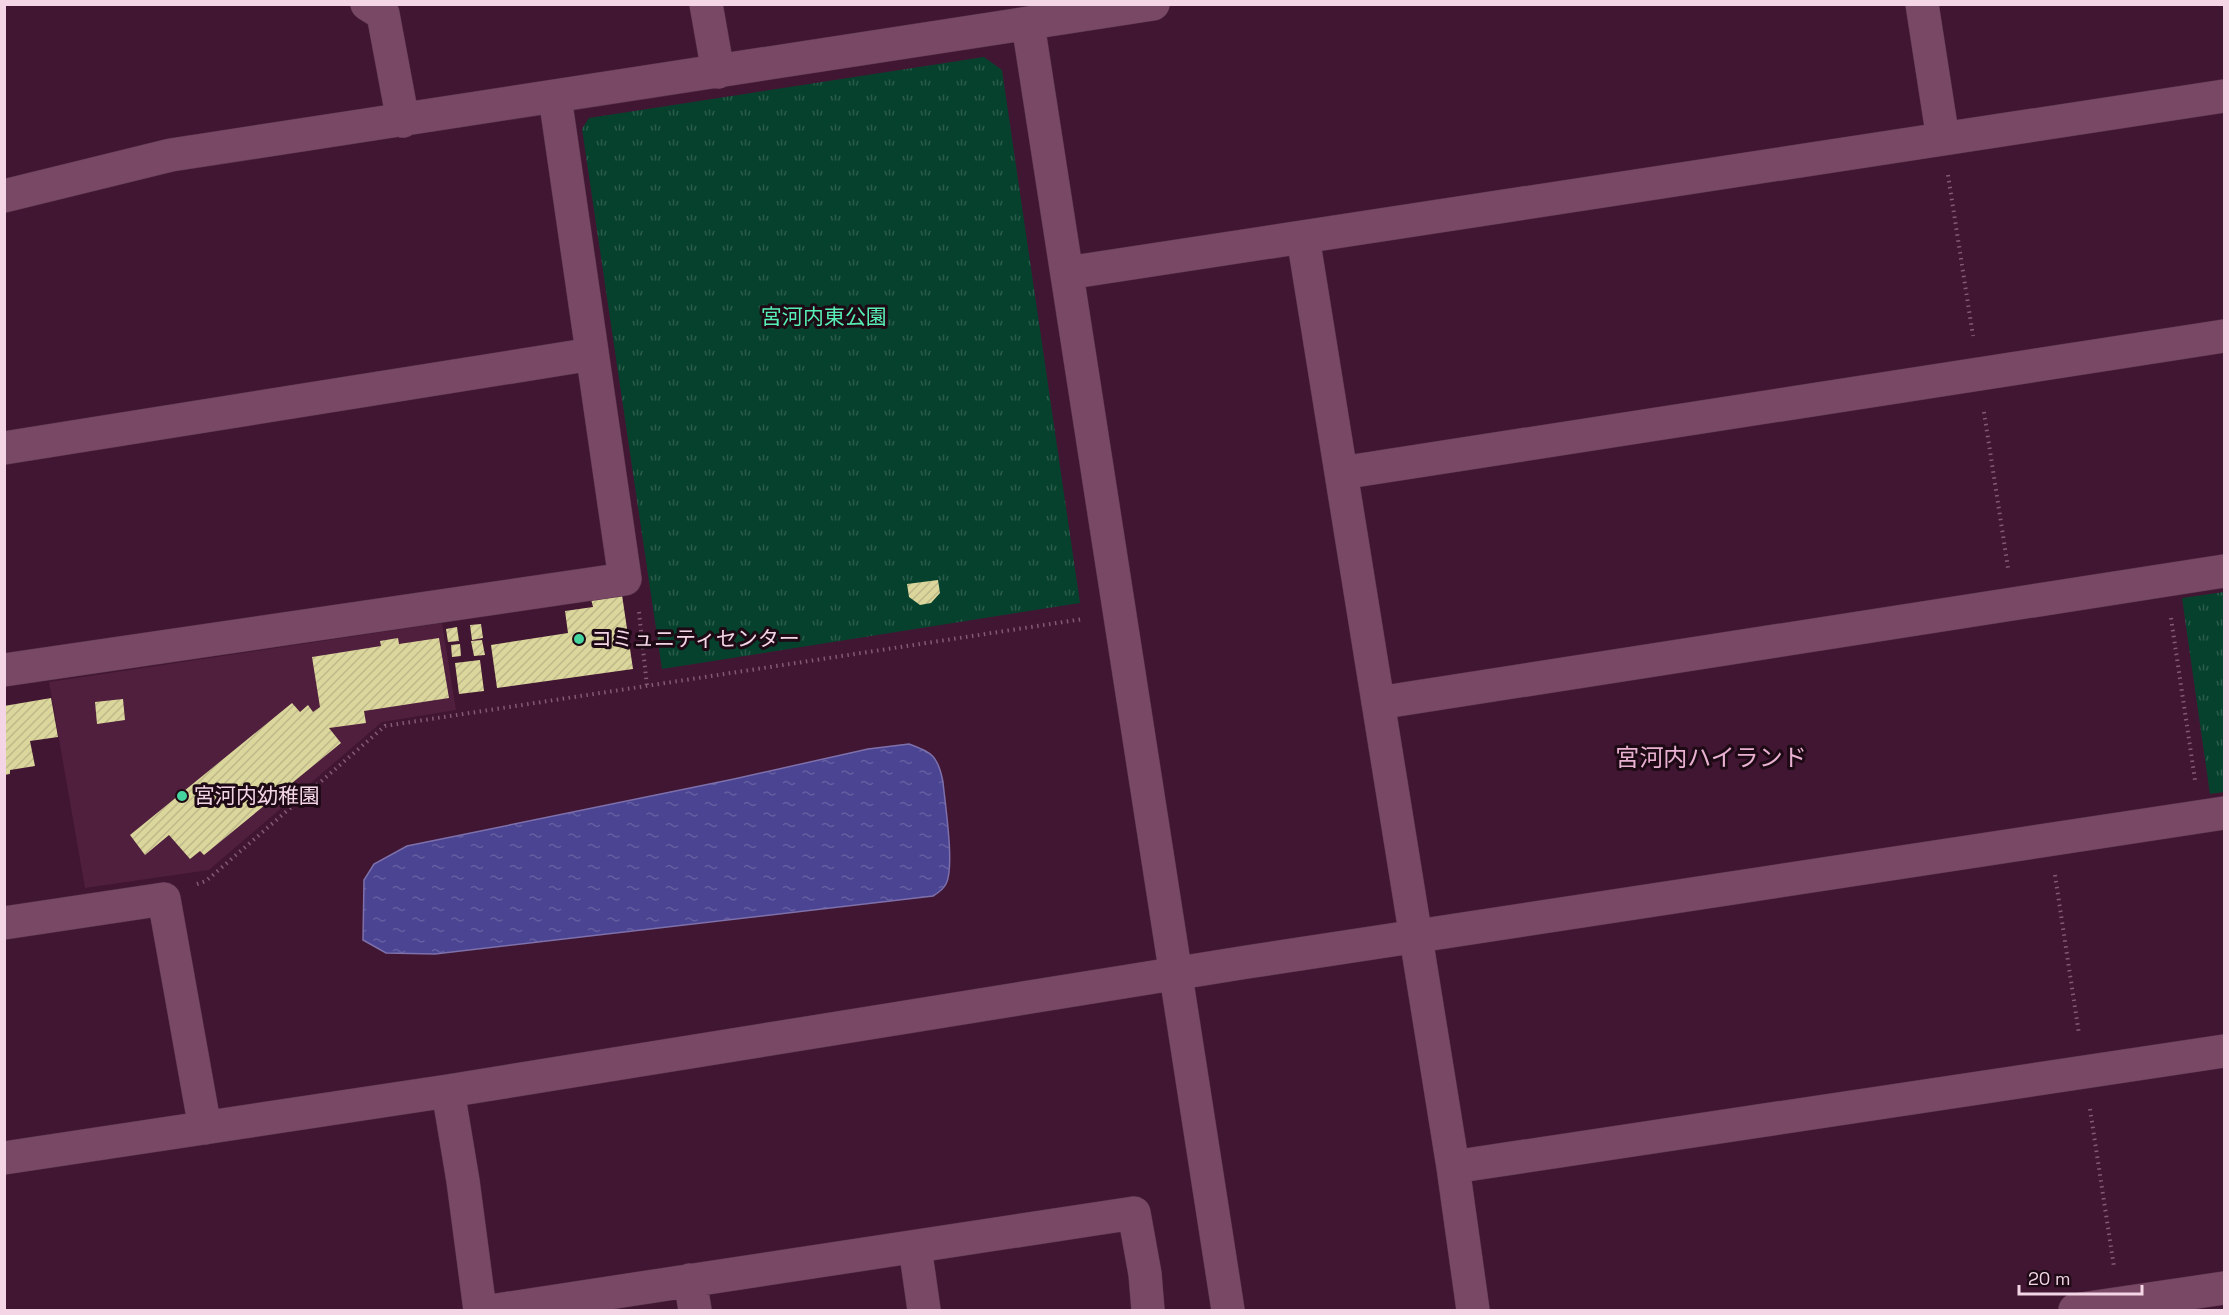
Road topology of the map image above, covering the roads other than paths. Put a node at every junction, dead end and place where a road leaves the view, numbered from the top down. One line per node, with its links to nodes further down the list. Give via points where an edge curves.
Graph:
1 (367, 4): 9 (street, via 383,14)
2 (706, 4): 6 (street)
3 (1153, 4): 5 (street)
4 (1922, 4): 10 (street)
5 (1028, 24): 6 (street); 13 (street)
6 (718, 72): 8 (street)
7 (2224, 96): 10 (street)
8 (555, 97): 9 (street); 15 (street)
9 (403, 121): 11 (street, via 171,155)
10 (1943, 139): 12 (street)
11 (4, 196)
12 (1303, 237): 13 (street); 17 (street)
13 (1067, 273): 24 (street)
14 (2224, 336): 17 (street)
15 (592, 354): 16 (street); 19 (street, via 625,579)
16 (4, 448)
17 (1341, 473): 20 (street)
18 (2224, 571): 20 (street)
19 (4, 670)
20 (1378, 703): 23 (street)
21 (2213, 814): 23 (street)
22 (4, 923): 27 (street, via 164,899)
23 (1416, 936): 24 (street); 29 (street)
24 (1175, 973): 26 (street); 38 (street)
25 (2224, 1051): 29 (street)
26 (448, 1091): 27 (street); 34 (street)
27 (205, 1128): 28 (street)
28 (4, 1158)
29 (1453, 1167): 39 (street)
30 (915, 1247): 32 (street); 36 (street); 37 (street, via 1134,1214)
31 (2224, 1288): 33 (street)
32 (693, 1295): 35 (street)
33 (2120, 1307): 40 (street)
34 (480, 1311)
35 (497, 1311)
36 (924, 1311)
37 (1148, 1311)
38 (1228, 1311)
39 (1473, 1311)
40 (2075, 1311)

